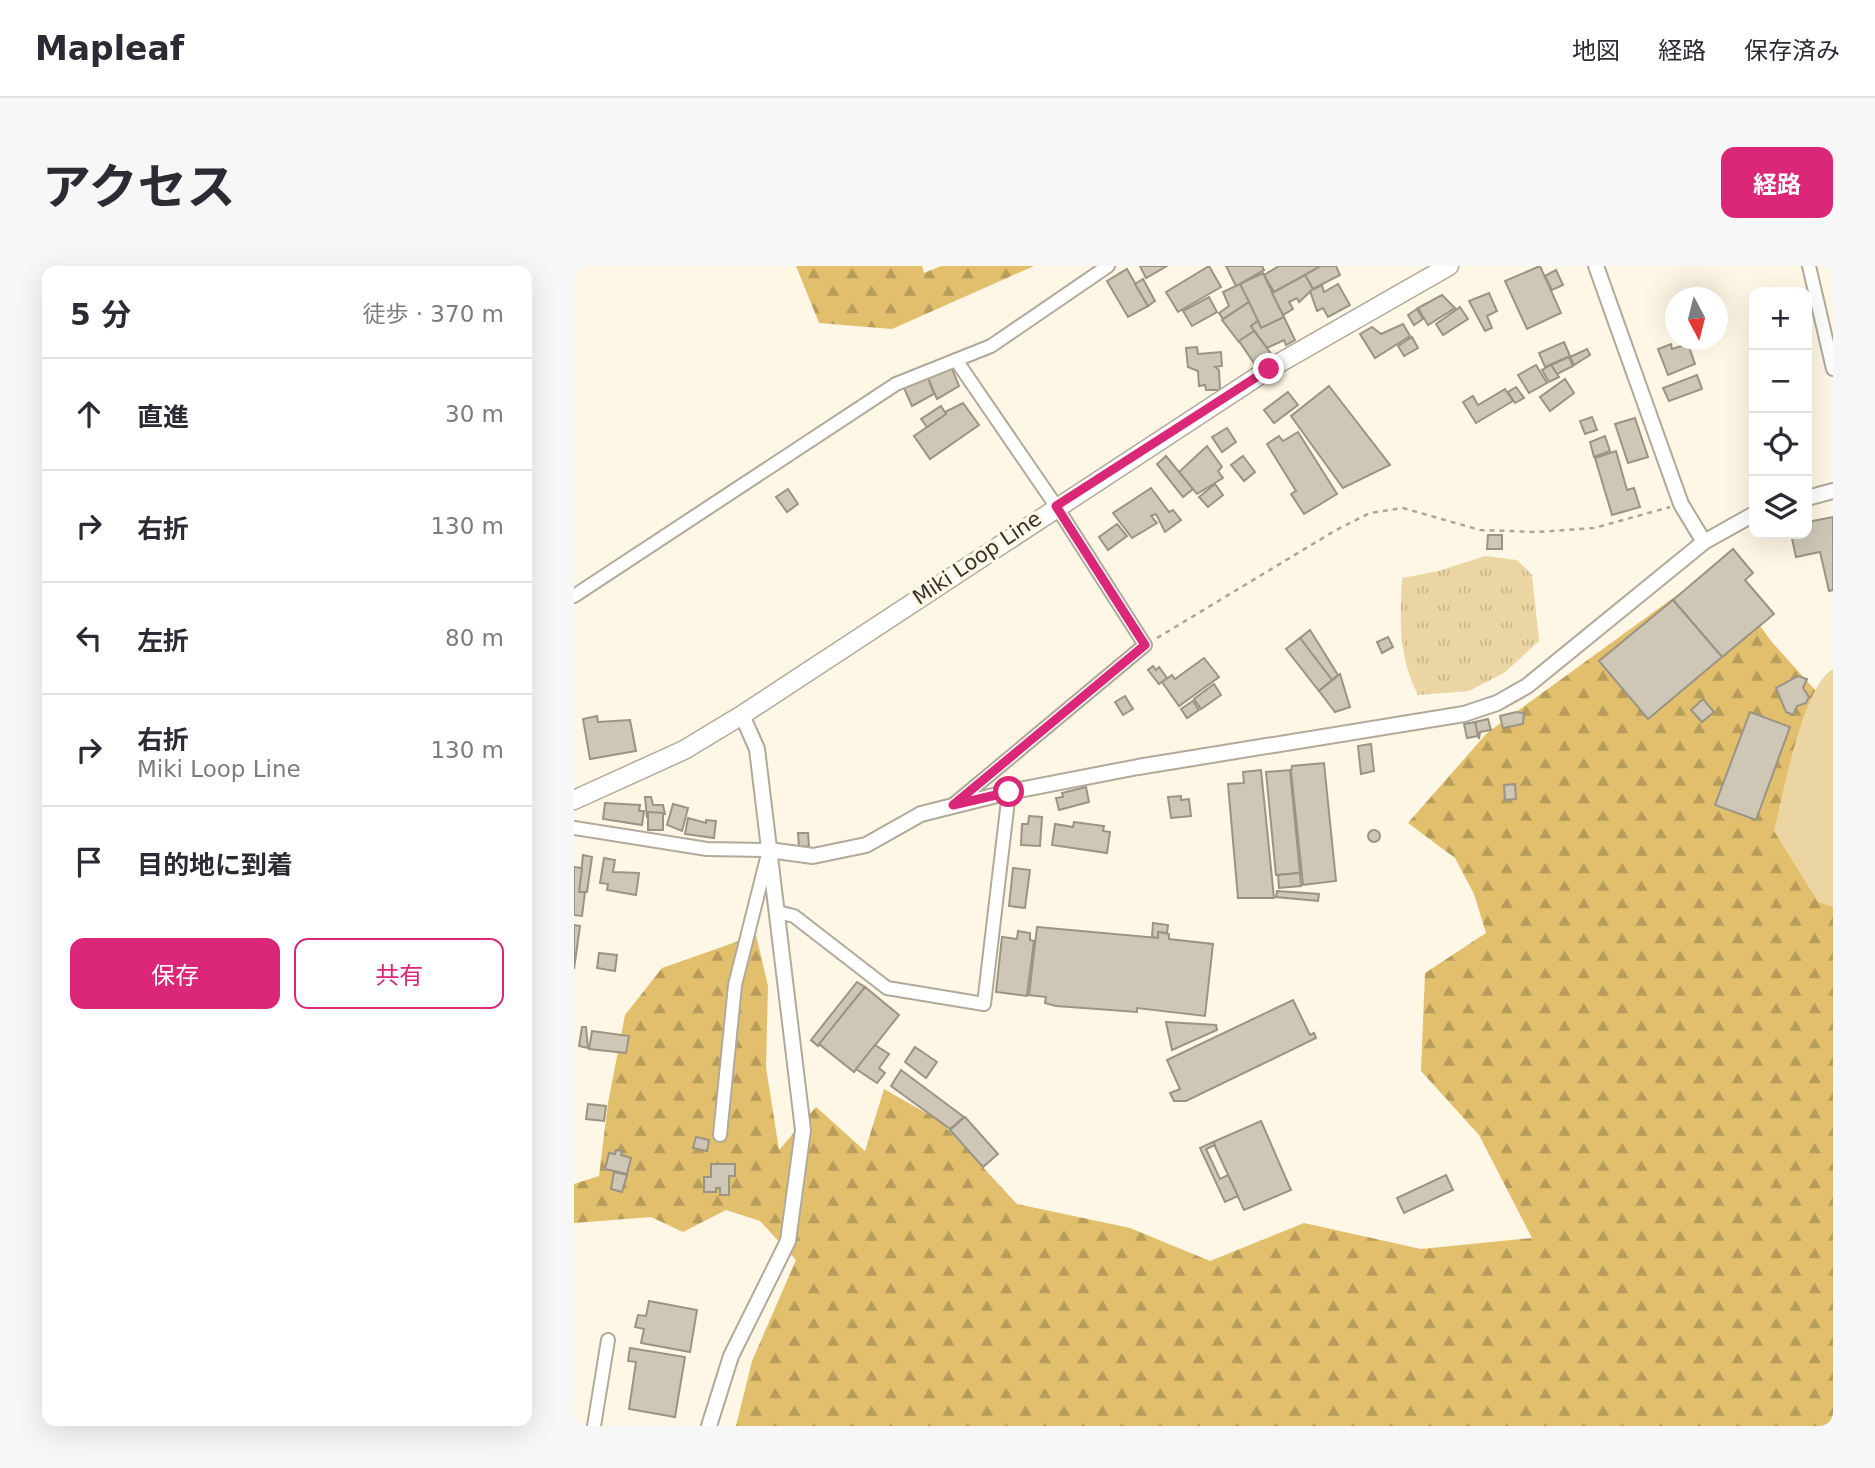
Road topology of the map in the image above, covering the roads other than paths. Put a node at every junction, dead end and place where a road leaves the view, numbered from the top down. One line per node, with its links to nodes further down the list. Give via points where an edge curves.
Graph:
1 (1108, 266): 6 (street, via 991,346)
2 (1449, 266): 10 (main road, Miki Loop Line, via 1269,369)
3 (1596, 266): 12 (street, via 1681,504)
4 (1809, 266): 5 (street)
5 (1828, 322): 7 (street)
6 (956, 360): 10 (street); 13 (street, via 896,384)
7 (1833, 369)
8 (1833, 491): 9 (street)
9 (1812, 497)
10 (1056, 506): 14 (main road, Miki Loop Line); 17 (street, via 1145,645)
11 (1749, 517): 12 (street)
12 (1703, 542): 15 (street, via 1527,686 1497,703 1421,723)
13 (574, 596)
14 (742, 715): 16 (main road, Miki Loop Line, via 684,750); 19 (street, via 757,749)
15 (1009, 792): 17 (street); 20 (street, via 984,1004 887,988 794,916)
16 (574, 800)
17 (953, 805): 19 (street, via 921,814 866,845 813,856)
18 (574, 828): 19 (street, via 707,849)
19 (769, 850): 20 (street); 21 (street, via 735,985)
20 (778, 912): 24 (street, via 803,1130 788,1241 731,1356)
21 (720, 1135)
22 (608, 1340): 23 (street)
23 (594, 1426)
24 (709, 1426)

